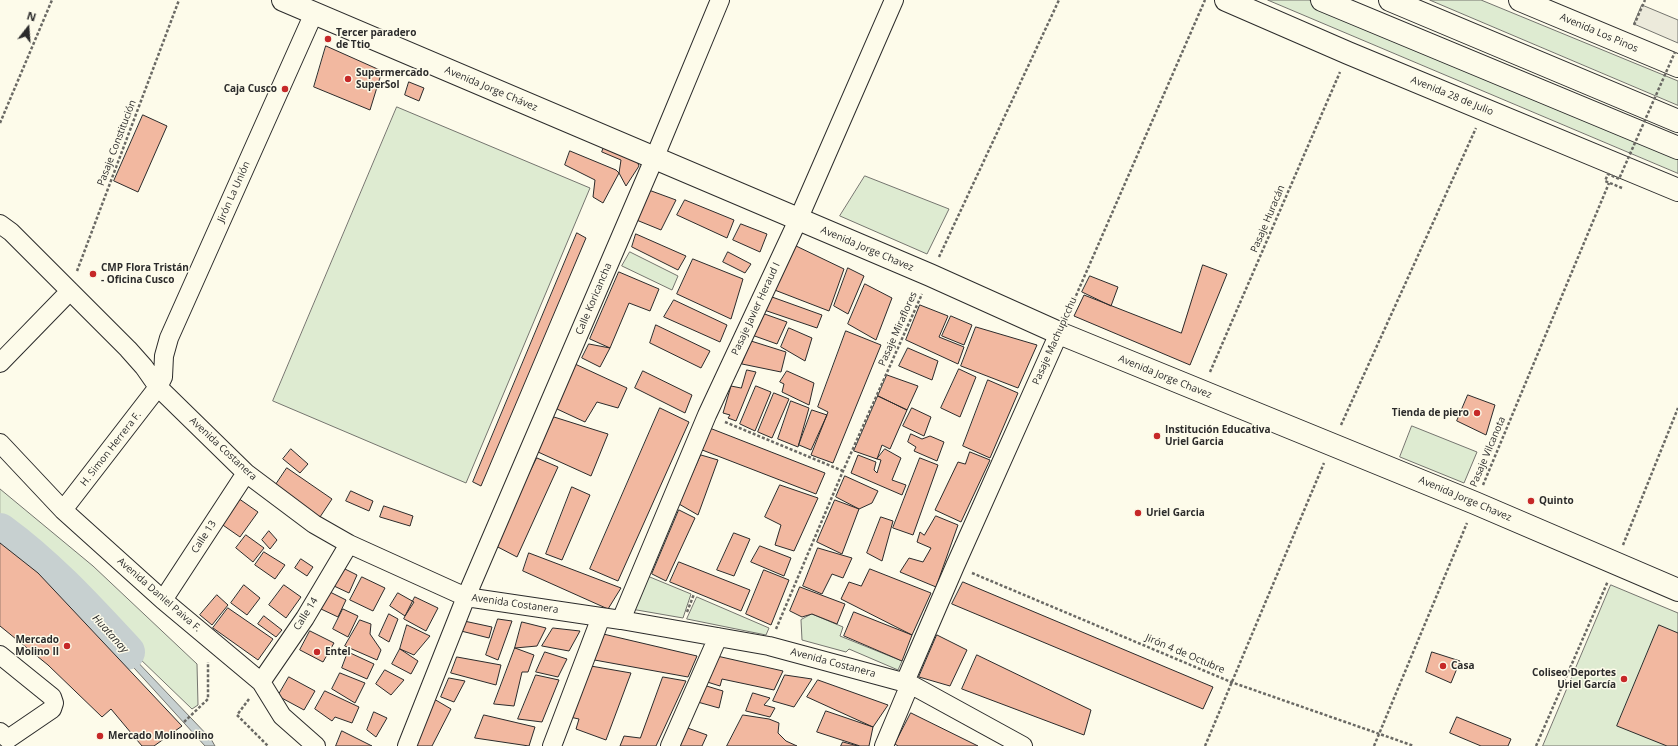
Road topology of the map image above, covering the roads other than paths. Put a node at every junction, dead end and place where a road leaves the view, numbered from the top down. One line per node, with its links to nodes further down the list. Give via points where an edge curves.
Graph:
1 (283, 0): 8 (main road, Avenida Jorge Chávez)
2 (720, 0): 12 (street, Calle Koricancha)
3 (894, 0): 14 (street, Pasaje Javier Heraud I)
4 (1226, 0): 13 (main road, Avenida 28 de Julio)
5 (1322, 0): 11 (main road)
6 (1390, 0): 10 (main road)
7 (1520, 0): 9 (main road, Avenida Los Pinos, via 1626,44)
8 (317, 7): 12 (main road, Avenida Jorge Chávez); 19 (street, Jirón La Unión, via 169,338 164,356 163,377)
9 (1676, 59)
10 (1678, 121)
11 (1678, 148)
12 (654, 159): 14 (main road, Avenida Jorge Chavez); 25 (street, Calle Koricancha)
13 (1678, 190)
14 (798, 220): 17 (main road, Avenida Jorge Chavez); 28 (street, Pasaje Javier Heraud I, via 708,415)
15 (0, 224): 16 (street, Avenida Costanera)
16 (70, 291): 18 (street); 19 (street, Avenida Costanera, via 128,349)
17 (1059, 333): 24 (main road, Avenida Jorge Chavez, via 1475,503); 32 (street, Pasaje Machupicchu, via 955,566)
18 (0, 362)
19 (158, 387): 21 (street, Avenida Costanera); 22 (street, H. Simon Herrera F.)
20 (0, 443): 22 (street, Avenida Daniel Paiva F.)
21 (246, 473): 23 (street, Avenida Costanera, via 314,524); 26 (street, Calle 13)
22 (63, 510): 26 (street, Avenida Daniel Paiva F.)
23 (349, 544): 25 (street, Avenida Costanera); 31 (street, Calle 14, via 305,618)
24 (1678, 590)
25 (466, 597): 27 (street, Avenida Costanera); 35 (street, Calle Koricancha)
26 (163, 600): 31 (street, Avenida Daniel Paiva F.)
27 (601, 617): 28 (street, Avenida Costanera); 36 (street)
28 (621, 620): 29 (street, Avenida Costanera)
29 (718, 637): 32 (street, Avenida Costanera, via 769,646); 37 (street)
30 (0, 655): 33 (street, via 52,697 54,703 52,709 8,739)
31 (261, 682): 34 (street, Avenida Daniel Paiva F., via 282,716)
32 (908, 683): 38 (street, Pasaje Machupicchu); 39 (street, Avenida Costanera)
33 (0, 732)
34 (316, 746)
35 (408, 746)
36 (552, 746)
37 (670, 746)
38 (884, 746)
39 (1023, 746)

